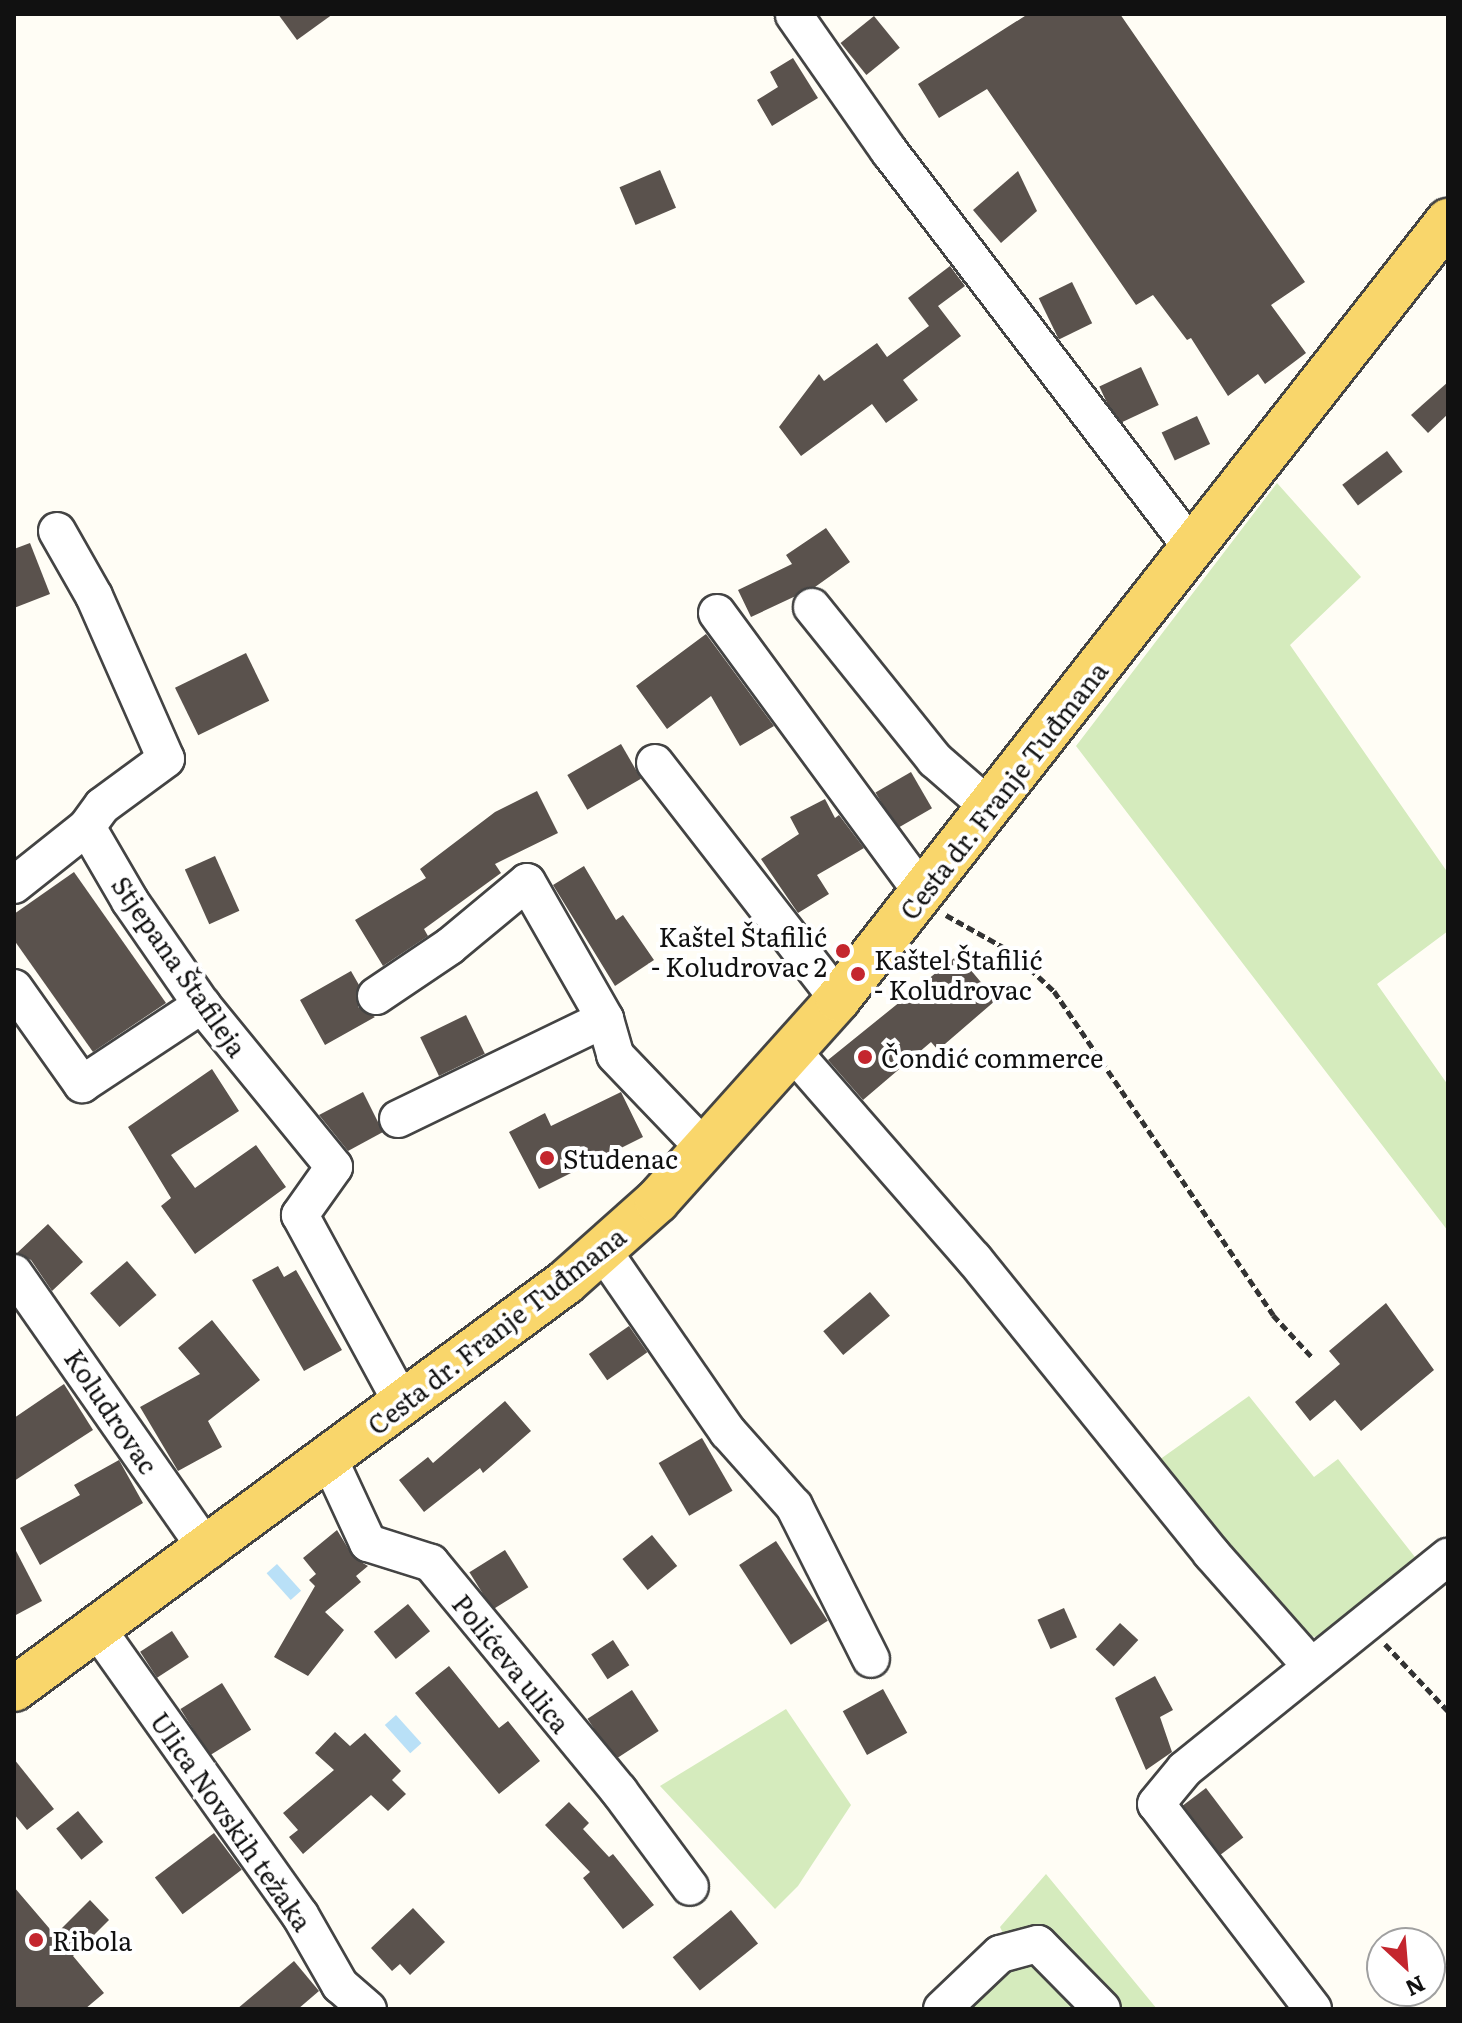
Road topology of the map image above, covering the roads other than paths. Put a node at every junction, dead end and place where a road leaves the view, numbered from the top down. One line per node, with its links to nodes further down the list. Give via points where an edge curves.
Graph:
1 (794, 15): 4 (street, via 889,151)
2 (1448, 221): 4 (main road, Cesta dr. Franje Tuđmana)
3 (57, 531): 9 (street, via 94,596 166,759 102,806)
4 (1193, 549): 8 (main road, Cesta dr. Franje Tuđmana)
5 (812, 607): 8 (street, via 935,760)
6 (717, 613): 11 (street)
7 (655, 763): 14 (street)
8 (989, 807): 11 (main road, Cesta dr. Franje Tuđmana)
9 (87, 827): 10 (street); 15 (street, Stjepana Štafileja, via 130,901)
10 (14, 885)
11 (920, 896): 14 (main road, Cesta dr. Franje Tuđmana)
12 (376, 996): 16 (street, via 450,946 527,882)
13 (17, 999): 15 (street, via 82,1084)
14 (838, 999): 17 (main road, Cesta dr. Franje Tuđmana)
15 (202, 1005): 22 (street, Stjepana Štafileja, via 334,1167 300,1215)
16 (605, 1019): 18 (street); 19 (street, via 615,1055)
17 (794, 1053): 19 (main road, Cesta dr. Franje Tuđmana); 28 (street, via 984,1270 1211,1553)
18 (398, 1119)
19 (706, 1150): 20 (main road, Cesta dr. Franje Tuđmana)
20 (603, 1251): 22 (main road, Cesta dr. Franje Tuđmana); 27 (street, via 728,1432 794,1506)
21 (14, 1273): 24 (street, Koludrovac)
22 (402, 1403): 23 (main road, Cesta dr. Franje Tuđmana)
23 (329, 1459): 24 (main road, Cesta dr. Franje Tuđmana); 30 (street, Polićeva ulica, via 368,1543 431,1563 619,1791)
24 (208, 1551): 26 (main road, Cesta dr. Franje Tuđmana)
25 (1448, 1557): 28 (street)
26 (98, 1630): 29 (main road, Cesta dr. Franje Tuđmana); 31 (street, Ulica Novskih težaka, via 300,1915 340,1985)
27 (871, 1659)
28 (1310, 1665): 34 (street, via 1185,1769 1156,1804)
29 (14, 1689)
30 (690, 1887)
31 (368, 2009)
32 (942, 2009): 33 (street, via 1000,1954 1038,1944)
33 (1102, 2009)
34 (1313, 2009)

